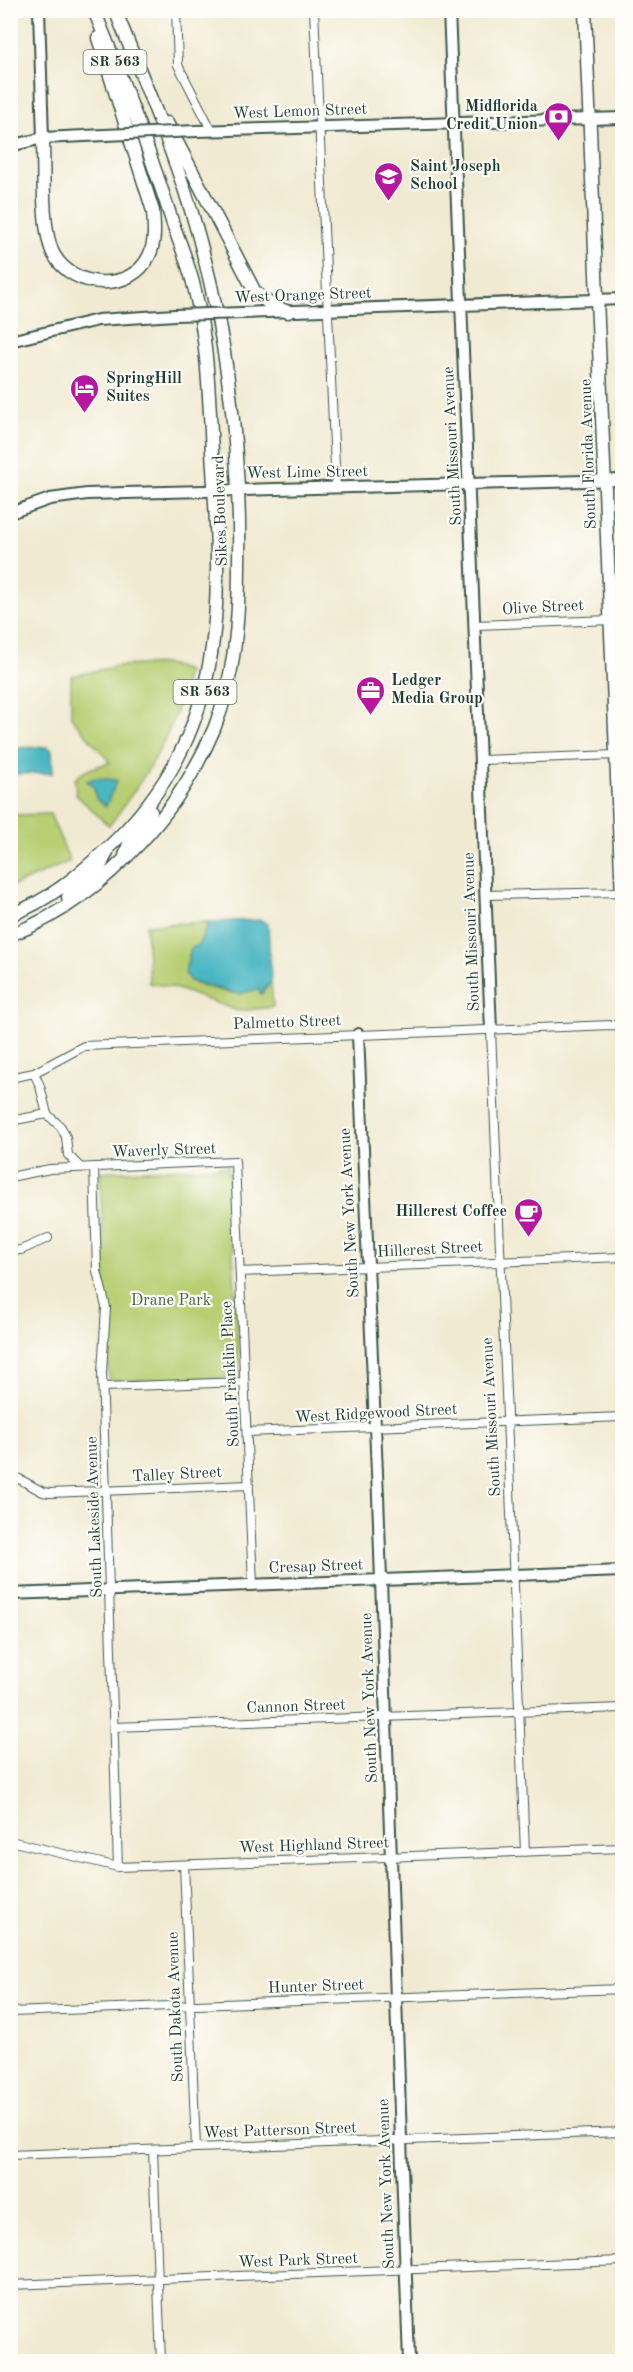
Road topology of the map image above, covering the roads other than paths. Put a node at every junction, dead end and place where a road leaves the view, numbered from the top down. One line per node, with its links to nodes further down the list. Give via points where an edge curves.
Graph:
1 (39, 10): 14 (street)
2 (93, 10): 14 (main road, via 102,54 153,211 155,235 149,257 133,272 116,280 90,282 69,273 54,255 47,231); 26 (main road, Sikes Boulevard / SR 563, via 136,113 195,290 205,348)
3 (115, 10): 8 (main road, Sikes Boulevard / SR 563)
4 (176, 10): 13 (street, via 177,65)
5 (314, 10): 12 (street)
6 (449, 10): 11 (street, South Missouri Avenue)
7 (585, 10): 10 (main road, South Florida Avenue)
8 (140, 74): 20 (main road, via 255,292); 27 (main road, Sikes Boulevard / SR 563, via 191,210 210,284 224,350)
9 (622, 118): 10 (street, West Lemon Street)
10 (591, 119): 11 (street, West Lemon Street); 17 (main road, South Florida Avenue)
11 (454, 122): 12 (street, West Lemon Street); 18 (street, South Missouri Avenue)
12 (320, 127): 13 (street, West Lemon Street); 19 (street)
13 (212, 131): 14 (street, West Lemon Street, bridge)
14 (43, 138): 15 (street, West Lemon Street)
15 (10, 146)
16 (622, 299): 17 (street, West Orange Street)
17 (600, 300): 18 (street, West Orange Street); 23 (main road, South Florida Avenue)
18 (462, 305): 19 (street, West Orange Street); 24 (street, South Missouri Avenue)
19 (328, 310): 20 (street, West Orange Street); 25 (street)
20 (288, 312): 21 (street, West Orange Street, bridge, via 98,320)
21 (10, 341)
22 (622, 480): 23 (street, West Lime Street)
23 (606, 481): 24 (street, West Lime Street); 29 (main road, South Florida Avenue)
24 (470, 484): 25 (street, West Lime Street); 30 (street, South Missouri Avenue)
25 (336, 488): 27 (street, West Lime Street)
26 (215, 490): 27 (street, West Lime Street); 28 (street, West Lime Street, via 87,494 50,499); 34 (main road, Sikes Boulevard / SR 563, via 218,593 214,643 204,692)
27 (240, 490): 36 (main road, Sikes Boulevard / SR 563, via 238,632 214,727 188,780 161,820)
28 (10, 513)
29 (612, 620): 30 (street, Olive Street); 31 (main road, South Florida Avenue)
30 (476, 625): 33 (street, South Missouri Avenue)
31 (620, 735): 32 (main road, South Florida Avenue)
32 (617, 755): 33 (street); 37 (main road, South Florida Avenue)
33 (481, 760): 38 (street, South Missouri Avenue)
34 (176, 764): 35 (main road, Sikes Boulevard / SR 563, via 150,802); 36 (main road, via 176,773 131,837)
35 (108, 848): 40 (main road, via 99,869); 41 (main road, Sikes Boulevard / SR 563, via 66,885)
36 (124, 861): 40 (main road, Sikes Boulevard / SR 563)
37 (622, 892): 38 (street); 39 (main road, South Florida Avenue)
38 (486, 895): 44 (street, South Missouri Avenue)
39 (622, 897)
40 (55, 911): 42 (main road, Sikes Boulevard / SR 563)
41 (10, 915)
42 (10, 935)
43 (622, 1026): 44 (street, Palmetto Street)
44 (491, 1030): 45 (street, Palmetto Street); 57 (street, South Missouri Avenue)
45 (358, 1034): 46 (street, Palmetto Street, via 84,1046); 58 (street, South New York Avenue)
46 (34, 1073): 47 (street); 48 (street)
47 (10, 1078)
48 (47, 1114): 49 (street); 51 (street, via 61,1127 69,1155)
49 (10, 1121)
50 (235, 1161): 52 (street, Waverly Street); 59 (street, South Franklin Place)
51 (80, 1167): 52 (street, Waverly Street); 53 (street, Waverly Street)
52 (94, 1167): 61 (street, South Lakeside Avenue, via 97,1271 106,1307)
53 (10, 1177)
54 (48, 1238): 55 (street)
55 (10, 1251)
56 (622, 1257): 57 (street, Hillcrest Street)
57 (500, 1260): 58 (street, Hillcrest Street); 63 (street, South Missouri Avenue)
58 (368, 1267): 59 (street, Hillcrest Street); 64 (street, South New York Avenue)
59 (240, 1272): 60 (street, South Franklin Place)
60 (244, 1382): 61 (street); 65 (street, South Franklin Place)
61 (104, 1387): 68 (street, South Lakeside Avenue)
62 (622, 1417): 63 (street, West Ridgewood Street)
63 (507, 1422): 64 (street, West Ridgewood Street); 70 (street, South Missouri Avenue)
64 (374, 1428): 65 (street, West Ridgewood Street); 71 (street, South New York Avenue)
65 (247, 1432): 67 (street, South Franklin Place)
66 (10, 1474): 68 (street, Talley Street, via 43,1492)
67 (249, 1485): 68 (street, Talley Street); 72 (street, South Franklin Place)
68 (107, 1491): 73 (street, South Lakeside Avenue)
69 (622, 1571): 70 (street, Cresap Street)
70 (514, 1574): 71 (street, Cresap Street); 76 (street, South Missouri Avenue)
71 (380, 1579): 72 (street, Cresap Street); 77 (street, South New York Avenue)
72 (253, 1585): 73 (street, Cresap Street)
73 (110, 1590): 74 (street, Cresap Street); 78 (street, South Lakeside Avenue)
74 (10, 1594)
75 (622, 1708): 76 (street, Cannon Street)
76 (519, 1712): 77 (street, Cannon Street); 81 (street, South Missouri Avenue)
77 (386, 1717): 78 (street, Cannon Street); 82 (street, South New York Avenue)
78 (114, 1727): 84 (street, South Lakeside Avenue)
79 (10, 1841): 84 (street, West Highland Street)
80 (622, 1848): 81 (street, West Highland Street)
81 (525, 1852): 82 (street, West Highland Street)
82 (390, 1857): 83 (street, West Highland Street); 86 (street, South New York Avenue)
83 (184, 1865): 84 (street, West Highland Street); 87 (street, South Dakota Avenue)
84 (118, 1867)
85 (622, 1989): 86 (street, Hunter Street)
86 (395, 1998): 87 (street, Hunter Street); 90 (street, South New York Avenue)
87 (190, 2006): 88 (street, Hunter Street); 91 (street, South Dakota Avenue)
88 (10, 2012)
89 (622, 2132): 90 (street, West Patterson Street)
90 (400, 2141): 91 (street, West Patterson Street); 95 (street, South New York Avenue)
91 (196, 2148): 92 (street, West Patterson Street)
92 (153, 2150): 93 (street, West Patterson Street); 96 (street)
93 (10, 2155)
94 (622, 2261): 95 (street, West Park Street)
95 (406, 2270): 96 (street, West Park Street); 99 (street, South New York Avenue)
96 (158, 2279): 97 (street, West Park Street); 98 (street)
97 (10, 2285)
98 (161, 2361)
99 (409, 2361)

